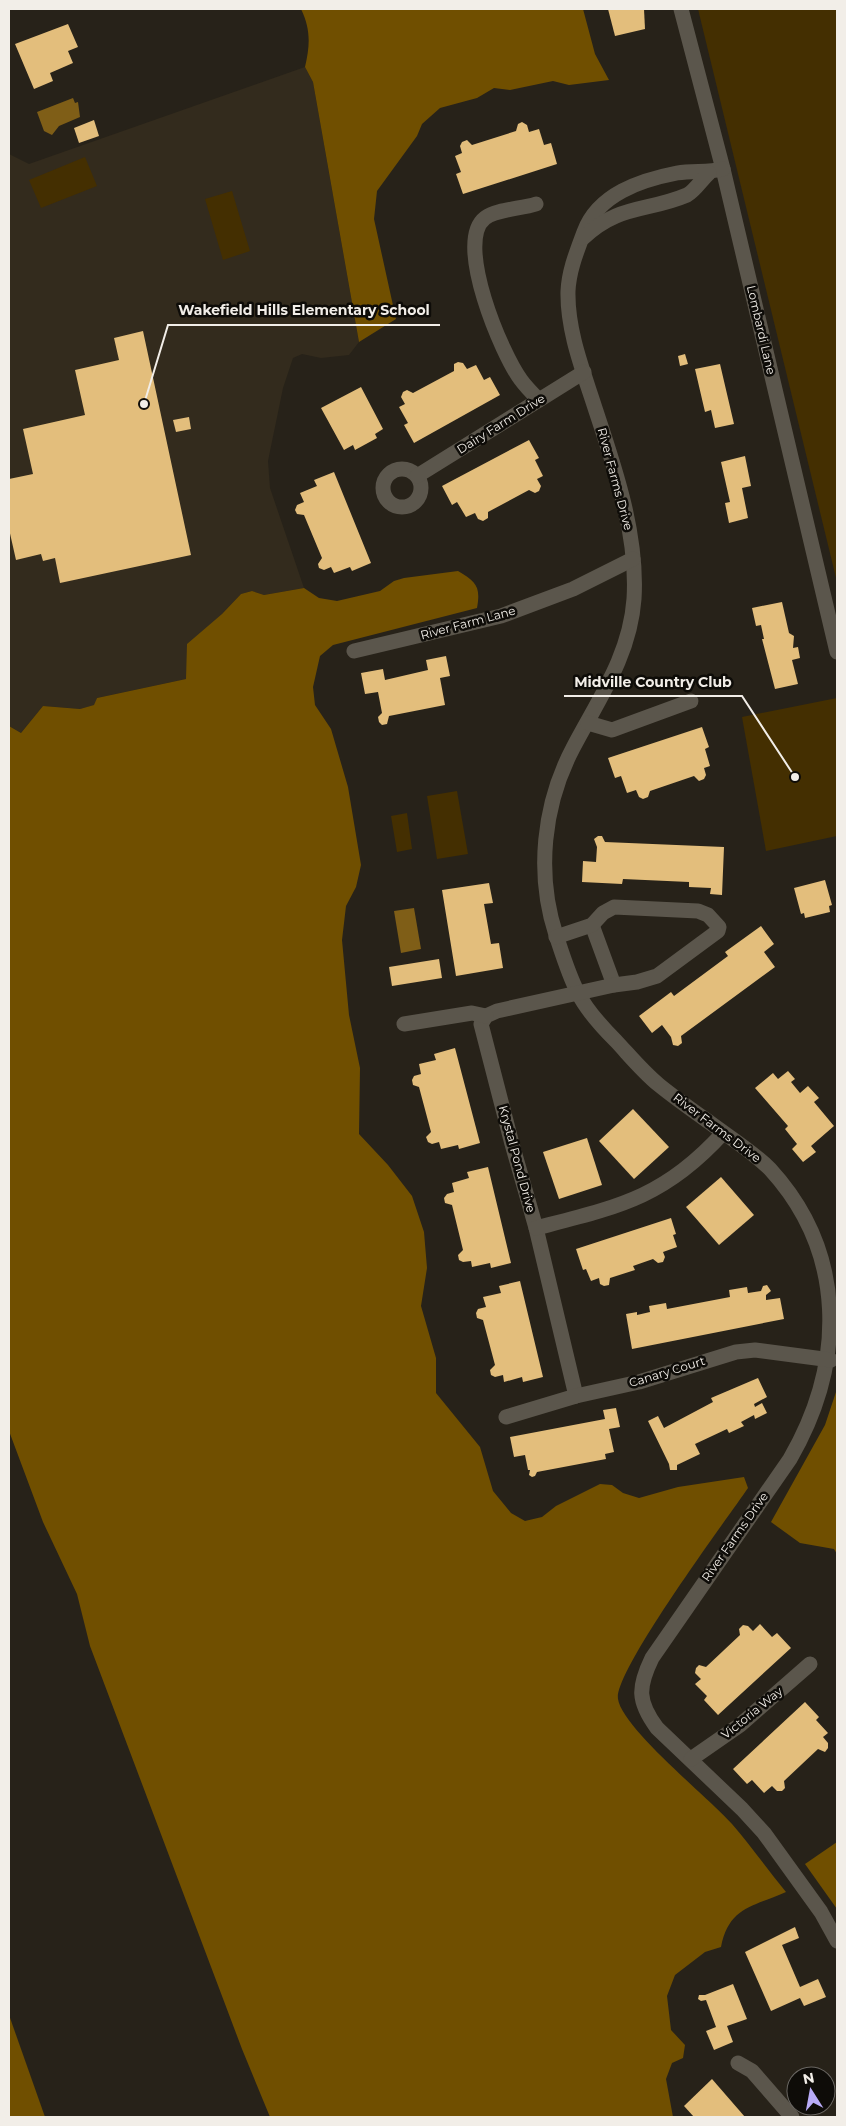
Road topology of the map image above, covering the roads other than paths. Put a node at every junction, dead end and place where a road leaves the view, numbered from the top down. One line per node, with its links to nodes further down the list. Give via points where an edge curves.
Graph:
1 (682, 9): 2 (street, Lombardi Lane)
2 (716, 171): 4 (street, via 688,194 611,217); 4 (street, River Farms Drive, via 681,172 620,192 592,215); 10 (street, Lombardi Lane)
3 (536, 204): 6 (street, via 484,219 476,233 475,248 480,284 499,341 520,380)
4 (582, 239): 5 (street, River Farms Drive, via 571,268 568,292 571,326)
5 (584, 372): 6 (street, Dairy Farm Drive); 8 (street, River Farms Drive, via 615,473)
6 (539, 400): 7 (street, Dairy Farm Drive)
7 (417, 476)
8 (633, 559): 9 (street, River Farm Lane, via 573,589 501,616); 12 (street, River Farms Drive, via 633,602 625,642 610,684)
9 (354, 651)
10 (837, 652)
11 (691, 701): 12 (street, via 612,730)
12 (588, 723): 14 (street, River Farms Drive, via 567,761 547,824 546,885)
13 (592, 925): 14 (street); 15 (street); 15 (street, via 614,907 698,911 708,915 719,926 718,931 657,976)
14 (556, 937): 16 (street, River Farms Drive)
15 (614, 985): 16 (street)
16 (577, 993): 17 (street); 19 (street, River Farms Drive, via 602,1028 647,1074)
17 (486, 1016): 18 (street, via 472,1013); 20 (street, Krystal Pond Drive, via 481,1024 482,1032)
18 (404, 1024)
19 (723, 1133): 20 (street, via 704,1154 657,1189 612,1208); 21 (street, River Farms Drive, via 764,1164 785,1185 821,1241 834,1300)
20 (536, 1228): 22 (street, Krystal Pond Drive)
21 (831, 1360): 22 (street, Canary Court, via 755,1350 736,1352 639,1382); 25 (street, River Farms Drive, via 810,1424 790,1459 663,1640 646,1673 641,1698 646,1712 668,1739)
22 (576, 1396): 23 (street, Canary Court)
23 (506, 1417)
24 (810, 1664): 25 (street, Victoria Way, via 740,1725)
25 (691, 1759): 26 (street, River Farms Drive, via 764,1833 821,1912)
26 (837, 1941)
27 (738, 2063): 28 (street, via 752,2071)
28 (792, 2117)

